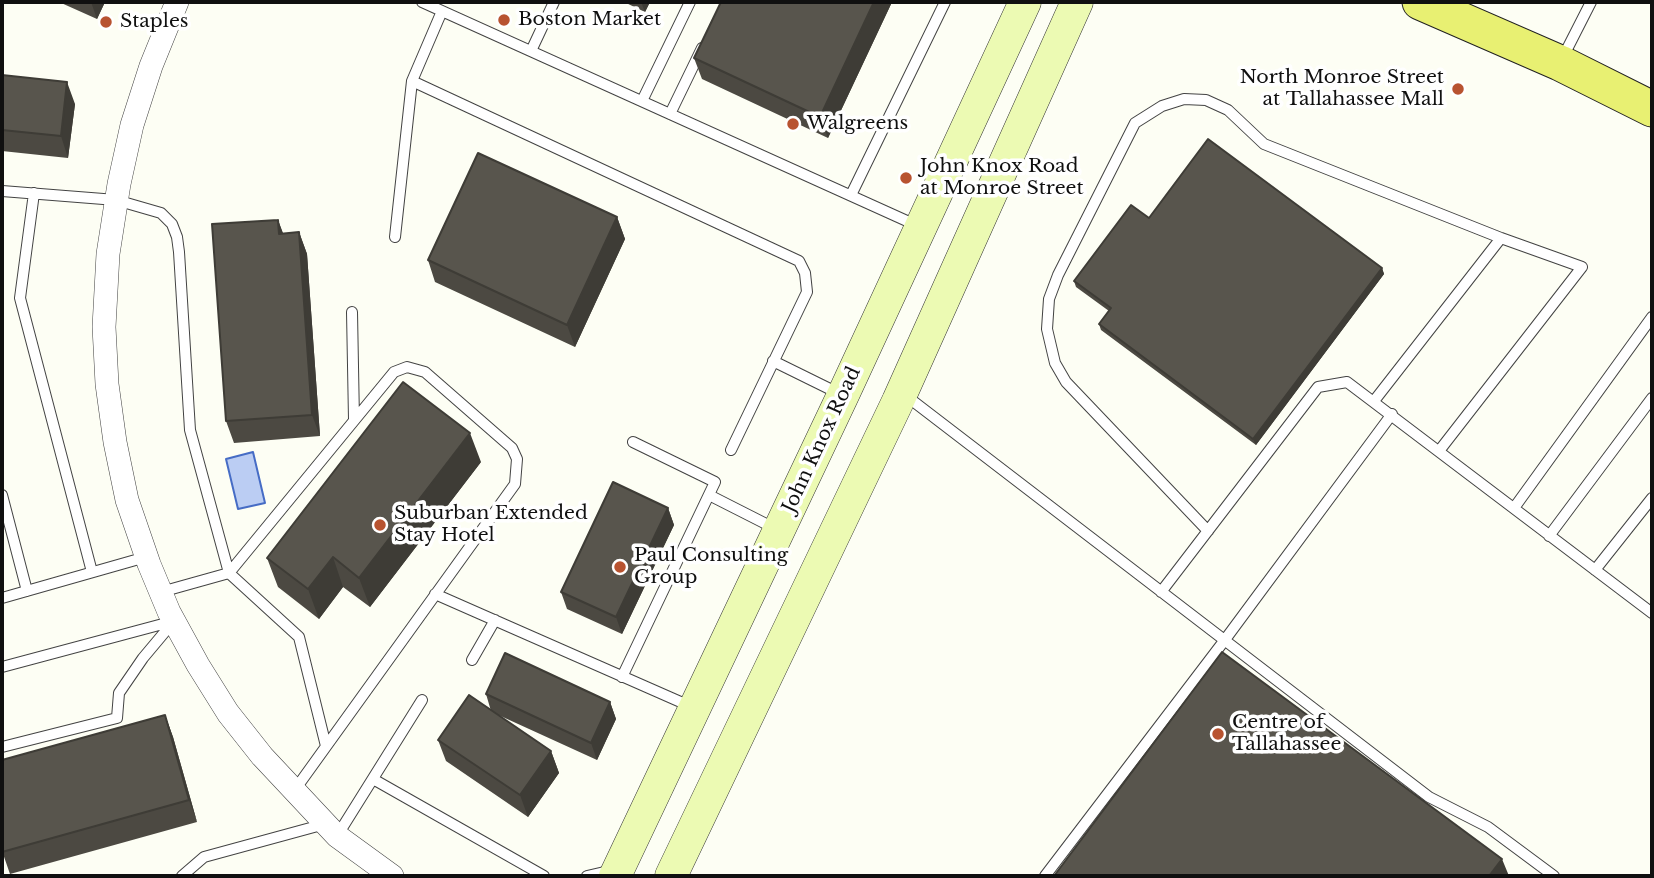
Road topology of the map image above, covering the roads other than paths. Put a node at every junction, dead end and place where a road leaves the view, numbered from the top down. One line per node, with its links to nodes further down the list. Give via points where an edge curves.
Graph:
1 (177, 2): 21 (street, via 132,125)
2 (425, 2): 10 (lane)
3 (554, 2): 12 (lane)
4 (690, 2): 15 (lane)
5 (946, 2): 20 (lane)
6 (1025, 2): 22 (main road, John Knox Road)
7 (1077, 2): 28 (main road)
8 (1420, 2): 13 (main road)
9 (1591, 2): 13 (lane)
10 (442, 12): 12 (lane); 14 (lane)
11 (706, 39): 17 (lane)
12 (531, 51): 15 (lane)
13 (1560, 64): 16 (main road)
14 (412, 81): 23 (lane); 27 (lane, via 799,261 807,292)
15 (642, 101): 17 (lane)
16 (1652, 109)
17 (670, 114): 20 (lane)
18 (2, 191): 19 (lane)
19 (34, 193): 21 (lane); 46 (lane, via 20,298)
20 (851, 195): 22 (lane)
21 (116, 200): 44 (street, via 105,315 107,384 127,500); 47 (lane, via 162,213 177,237 190,430)
22 (921, 227): 29 (main road, John Knox Road)
23 (395, 237)
24 (1501, 237): 31 (lane); 36 (lane, via 1582,267); 42 (lane, via 1264,144 1228,110 1206,100 1173,102 1135,123 1058,275 1046,328 1055,363 1066,382)
25 (352, 312): 33 (lane)
26 (1652, 317): 40 (lane)
27 (774, 360): 29 (lane); 35 (lane)
28 (902, 393): 50 (lane); 72 (main road)
29 (843, 395): 41 (main road, John Knox Road)
30 (1652, 398): 43 (lane)
31 (1374, 401): 32 (lane); 42 (lane, via 1347,382 1318,387)
32 (1392, 414): 36 (lane); 56 (lane)
33 (355, 420): 47 (lane); 51 (lane, via 394,372 407,368 425,372 512,448 517,459 514,484)
34 (633, 442): 38 (lane, via 715,482)
35 (730, 450)
36 (1438, 451): 40 (lane)
37 (2, 495): 48 (lane)
38 (709, 495): 41 (lane); 59 (lane)
39 (1652, 498): 45 (lane)
40 (1514, 508): 43 (lane)
41 (779, 530): 61 (main road, John Knox Road)
42 (1208, 531): 50 (lane)
43 (1549, 536): 45 (lane)
44 (146, 557): 46 (lane); 49 (street)
45 (1595, 570): 53 (lane)
46 (92, 572): 48 (lane)
47 (229, 573): 49 (lane); 62 (lane, via 299,638)
48 (27, 591): 52 (lane)
49 (161, 592): 55 (street)
50 (1161, 592): 56 (lane)
51 (436, 594): 54 (lane); 62 (lane)
52 (2, 598)
53 (1652, 614)
54 (495, 620): 57 (lane); 59 (lane)
55 (174, 621): 58 (lane); 63 (lane, via 119,693 117,718); 65 (street, via 228,713)
56 (1224, 641): 73 (lane); 74 (lane, via 1429,797 1488,827)
57 (472, 660)
58 (2, 667)
59 (622, 677): 61 (lane)
60 (422, 700): 64 (lane)
61 (695, 708): 67 (main road, John Knox Road)
62 (326, 746): 65 (lane)
63 (2, 747)
64 (373, 779): 66 (lane); 70 (lane)
65 (294, 791): 66 (street)
66 (331, 830): 68 (lane, via 204,857); 69 (street)
67 (617, 872): 71 (lane)
68 (183, 876)
69 (392, 876)
70 (544, 876)
71 (587, 876)
72 (671, 876)
73 (1045, 876)
74 (1555, 876)

